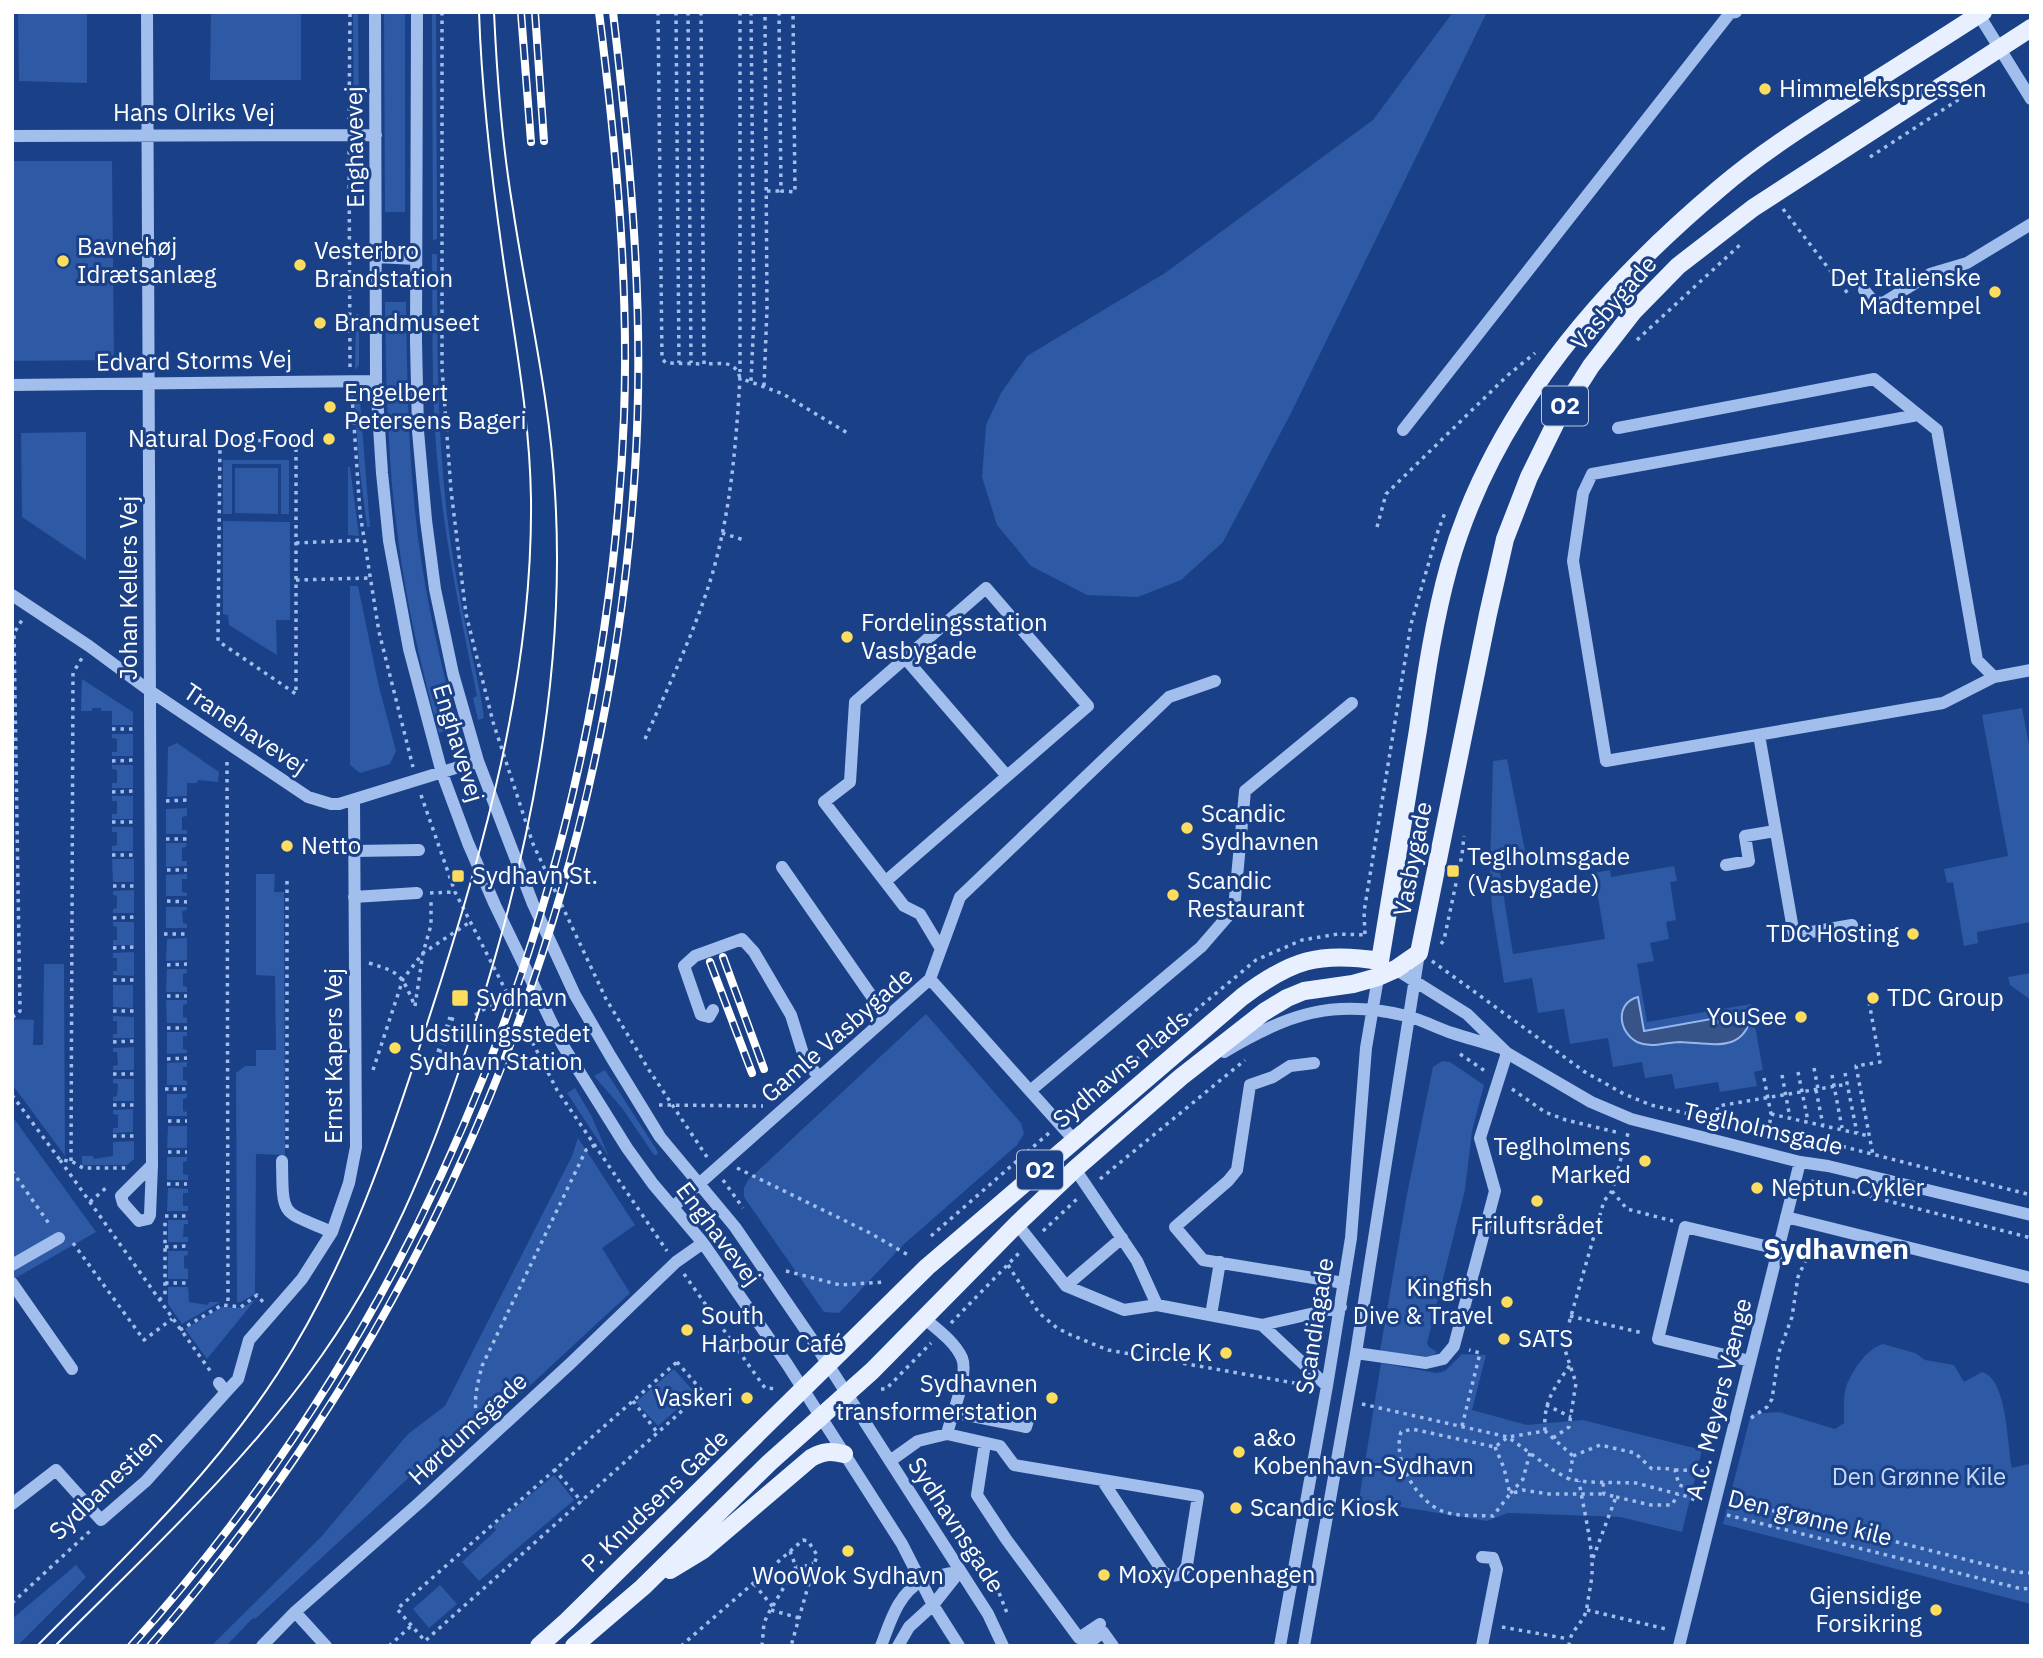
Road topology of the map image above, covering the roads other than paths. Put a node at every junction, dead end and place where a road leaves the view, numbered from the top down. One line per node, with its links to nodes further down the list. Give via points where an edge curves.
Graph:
1 (147, 12): 9 (street, Johan Kellers Vej)
2 (375, 12): 10 (street, Enghavevej)
3 (416, 12): 14 (street, Enghavevej)
4 (1736, 12): 21 (street, via 1730,13)
5 (1981, 13): 7 (street); 45 (main road, Vasbygade / O2, via 1788,137 1721,187 1607,296 1510,424 1474,495 1438,611)
6 (2031, 28): 7 (main road, Vasbygade / O2)
7 (2000, 48): 8 (street); 44 (main road, Vasbygade / O2, via 1753,208 1678,266 1633,312 1591,366 1558,418 1505,538)
8 (2031, 99)
9 (148, 134): 10 (street, Hans Olriks Vej); 11 (street, Hans Olriks Vej); 17 (street, Johan Kellers Vej)
10 (376, 135): 13 (street, Enghavevej)
11 (12, 136)
12 (2031, 224): 15 (street, via 1967,263 1930,274 1883,303 1874,302)
13 (377, 257): 14 (street); 16 (street, Enghavevej)
14 (416, 259): 30 (street, Enghavevej, via 418,431 426,520 450,662)
15 (1864, 290)
16 (376, 381): 17 (street, Edvard Storms Vej); 31 (street, Enghavevej, via 393,563 409,649)
17 (150, 382): 18 (street, Edvard Storms Vej); 27 (street, Johan Kellers Vej)
18 (12, 385)
19 (1918, 415): 20 (street, via 1874,379); 25 (street, via 1937,430 1976,660); 29 (street, via 1591,474 1583,493 1573,561 1606,761)
20 (1618, 428)
21 (1403, 430)
22 (12, 594): 27 (street, Tranehavevej)
23 (905, 658): 32 (street); 32 (street, via 986,588 995,598 1088,706); 39 (street, via 855,702 850,782 824,802)
24 (2031, 670): 25 (street)
25 (1994, 677): 29 (street, via 1943,702)
26 (1215, 681): 43 (street, via 1169,697 960,897)
27 (150, 691): 33 (street, Tranehavevej, via 308,797 331,804); 60 (street, Johan Kellers Vej)
28 (1352, 703): 56 (street, via 1245,791 1234,909 1201,947)
29 (1759, 736): 34 (street)
30 (478, 761): 31 (street, Tranehavevej); 62 (street, Enghavevej, via 533,904 575,995 640,1107)
31 (442, 773): 33 (street, Tranehavevej); 63 (street, Enghavevej, via 468,843 562,1044 607,1118)
32 (1007, 776): 39 (street)
33 (354, 800): 36 (street, Ernst Kapers Vej)
34 (1775, 831): 37 (street, via 1745,836 1749,861); 42 (street, via 1794,935)
35 (419, 850): 36 (street)
36 (354, 851): 41 (street, Ernst Kapers Vej)
37 (1726, 865)
38 (782, 867): 50 (street)
39 (886, 881): 43 (street, via 904,906 920,914)
40 (417, 893): 41 (street)
41 (354, 897): 67 (street, Ernst Kapers Vej, via 356,1147)
42 (1852, 925)
43 (941, 949): 46 (street)
44 (1419, 953): 45 (main road, O2); 47 (street, Vasbygade)
45 (1385, 969): 47 (street, Teglholmsgade); 49 (street, Scandiagade); 55 (main road, O2, via 1353,984 1287,998); 57 (main road, Sydhavns Plads / O2, via 1357,957 1323,957 1269,977)
46 (930, 979): 50 (street, Gamle Vasbygade); 56 (street, Gamle Vasbygade)
47 (1415, 980): 51 (street, Vasbygade); 52 (street, Teglholmsgade, via 1467,1014)
48 (713, 1010): 54 (street, via 709,1017 701,1015 684,967 695,956 742,939 791,1015 805,1060)
49 (1372, 1010): 51 (street, Teglholmsgade); 55 (street, Teglholmsgade, via 1333,1008 1289,1018); 76 (street, Scandiagade)
50 (887, 1017): 54 (street, Gamle Vasbygade)
51 (1408, 1017): 52 (street, Teglholmsgade); 83 (street, Scandiagade)
52 (1503, 1050): 59 (street, Teglholmsgade, via 1591,1102 1632,1119); 83 (street, via 1480,1138 1495,1191 1454,1346 1443,1359 1426,1363)
53 (1314, 1063): 72 (street, via 1290,1066 1250,1085 1237,1170 1175,1227 1203,1260)
54 (819, 1077): 62 (street, Gamle Vasbygade)
55 (1181, 1077): 61 (main road, Sydhavns Plads / O2)
56 (1030, 1091): 57 (street, Gamle Vasbygade)
57 (1074, 1140): 85 (main road, Sydhavns Plads / O2, via 927,1267)
58 (282, 1161): 67 (street, via 282,1204 289,1213)
59 (1800, 1162): 64 (street, Teglholmsgade); 65 (street, A.C. Meyers Vænge)
60 (152, 1165): 60 (street, Johan Kellers Vej, via 121,1198 135,1218 143,1220 150,1215)
61 (1075, 1169): 66 (main road, Sydhavns Plads / O2); 69 (street)
62 (698, 1185): 63 (street, Gamle Vasbygade); 85 (street, Enghavevej, via 734,1227)
63 (673, 1207): 70 (street, Enghavevej)
64 (2031, 1215)
65 (1786, 1217): 71 (street, A.C. Meyers Vænge); 74 (street)
66 (1017, 1224): 77 (street); 81 (main road, Sydhavns Plads / O2)
67 (332, 1232): 87 (street, Ernst Kapers Vej, via 302,1279 249,1340 238,1379)
68 (59, 1238): 73 (street)
69 (1122, 1238): 77 (street); 78 (street)
70 (703, 1243): 89 (street, Enghavevej); 105 (street, Hørdumsgade, via 676,1262)
71 (1778, 1249): 84 (street, A.C. Meyers Vænge); 84 (street, via 1685,1227 1658,1339)
72 (1220, 1262): 76 (street); 80 (street)
73 (12, 1265)
74 (2031, 1278)
75 (12, 1283): 86 (street)
76 (1344, 1283): 79 (street, Scandiagade)
77 (1066, 1286): 78 (street, via 1124,1310)
78 (1157, 1305): 80 (street)
79 (1341, 1307): 82 (street); 88 (street, Scandiagade)
80 (1212, 1315): 82 (street)
81 (924, 1318): 90 (main road, Sydhavns Plads / O2); 91 (street, via 963,1360 965,1372)
82 (1262, 1325): 88 (street)
83 (1356, 1353): 119 (street, Scandiagade)
84 (1750, 1361): 107 (street, A.C. Meyers Vænge)
85 (829, 1365): 89 (main road, O2); 90 (street, Enghavevej)
86 (72, 1369)
87 (223, 1387): 99 (street, Sydbanestien, via 146,1480 101,1520 56,1470)
88 (1327, 1389): 118 (street, Scandiagade)
89 (803, 1390): 92 (street, Enghavevej); 110 (main road, P. Knudsens Gade / O2)
90 (848, 1393): 92 (main road, O2); 97 (street, Sydhavnsgade)
91 (952, 1412): 93 (street, via 1026,1427); 94 (street)
92 (821, 1417): 96 (street); 103 (main road, O2)
93 (1029, 1417)
94 (947, 1434): 95 (street); 97 (street, via 918,1441)
95 (985, 1443): 98 (street, via 1000,1446 1014,1465); 106 (street, via 977,1494 1079,1638)
96 (844, 1454): 102 (street); 103 (main road, via 821,1452 811,1458 703,1550)
97 (890, 1461): 101 (street, Sydhavnsgade)
98 (1102, 1480): 98 (street, via 1163,1573 1182,1573 1198,1496)
99 (12, 1504)
100 (1482, 1557): 120 (street, via 1493,1558 1497,1569)
101 (960, 1571): 102 (street); 104 (street); 115 (street, Sydhavnsgade)
102 (921, 1582): 104 (street); 112 (street, via 896,1607)
103 (643, 1587): 111 (main road, O2)
104 (933, 1605): 113 (street); 114 (street)
105 (295, 1612): 108 (street, Hørdumsgade); 109 (street)
106 (1103, 1628): 116 (street); 117 (street)
107 (1680, 1639)
108 (262, 1646)
109 (326, 1646)
110 (539, 1646)
111 (574, 1646)
112 (881, 1646)
113 (898, 1646)
114 (959, 1646)
115 (1003, 1646)
116 (1085, 1646)
117 (1113, 1646)
118 (1280, 1646)
119 (1304, 1646)
120 (1482, 1646)

